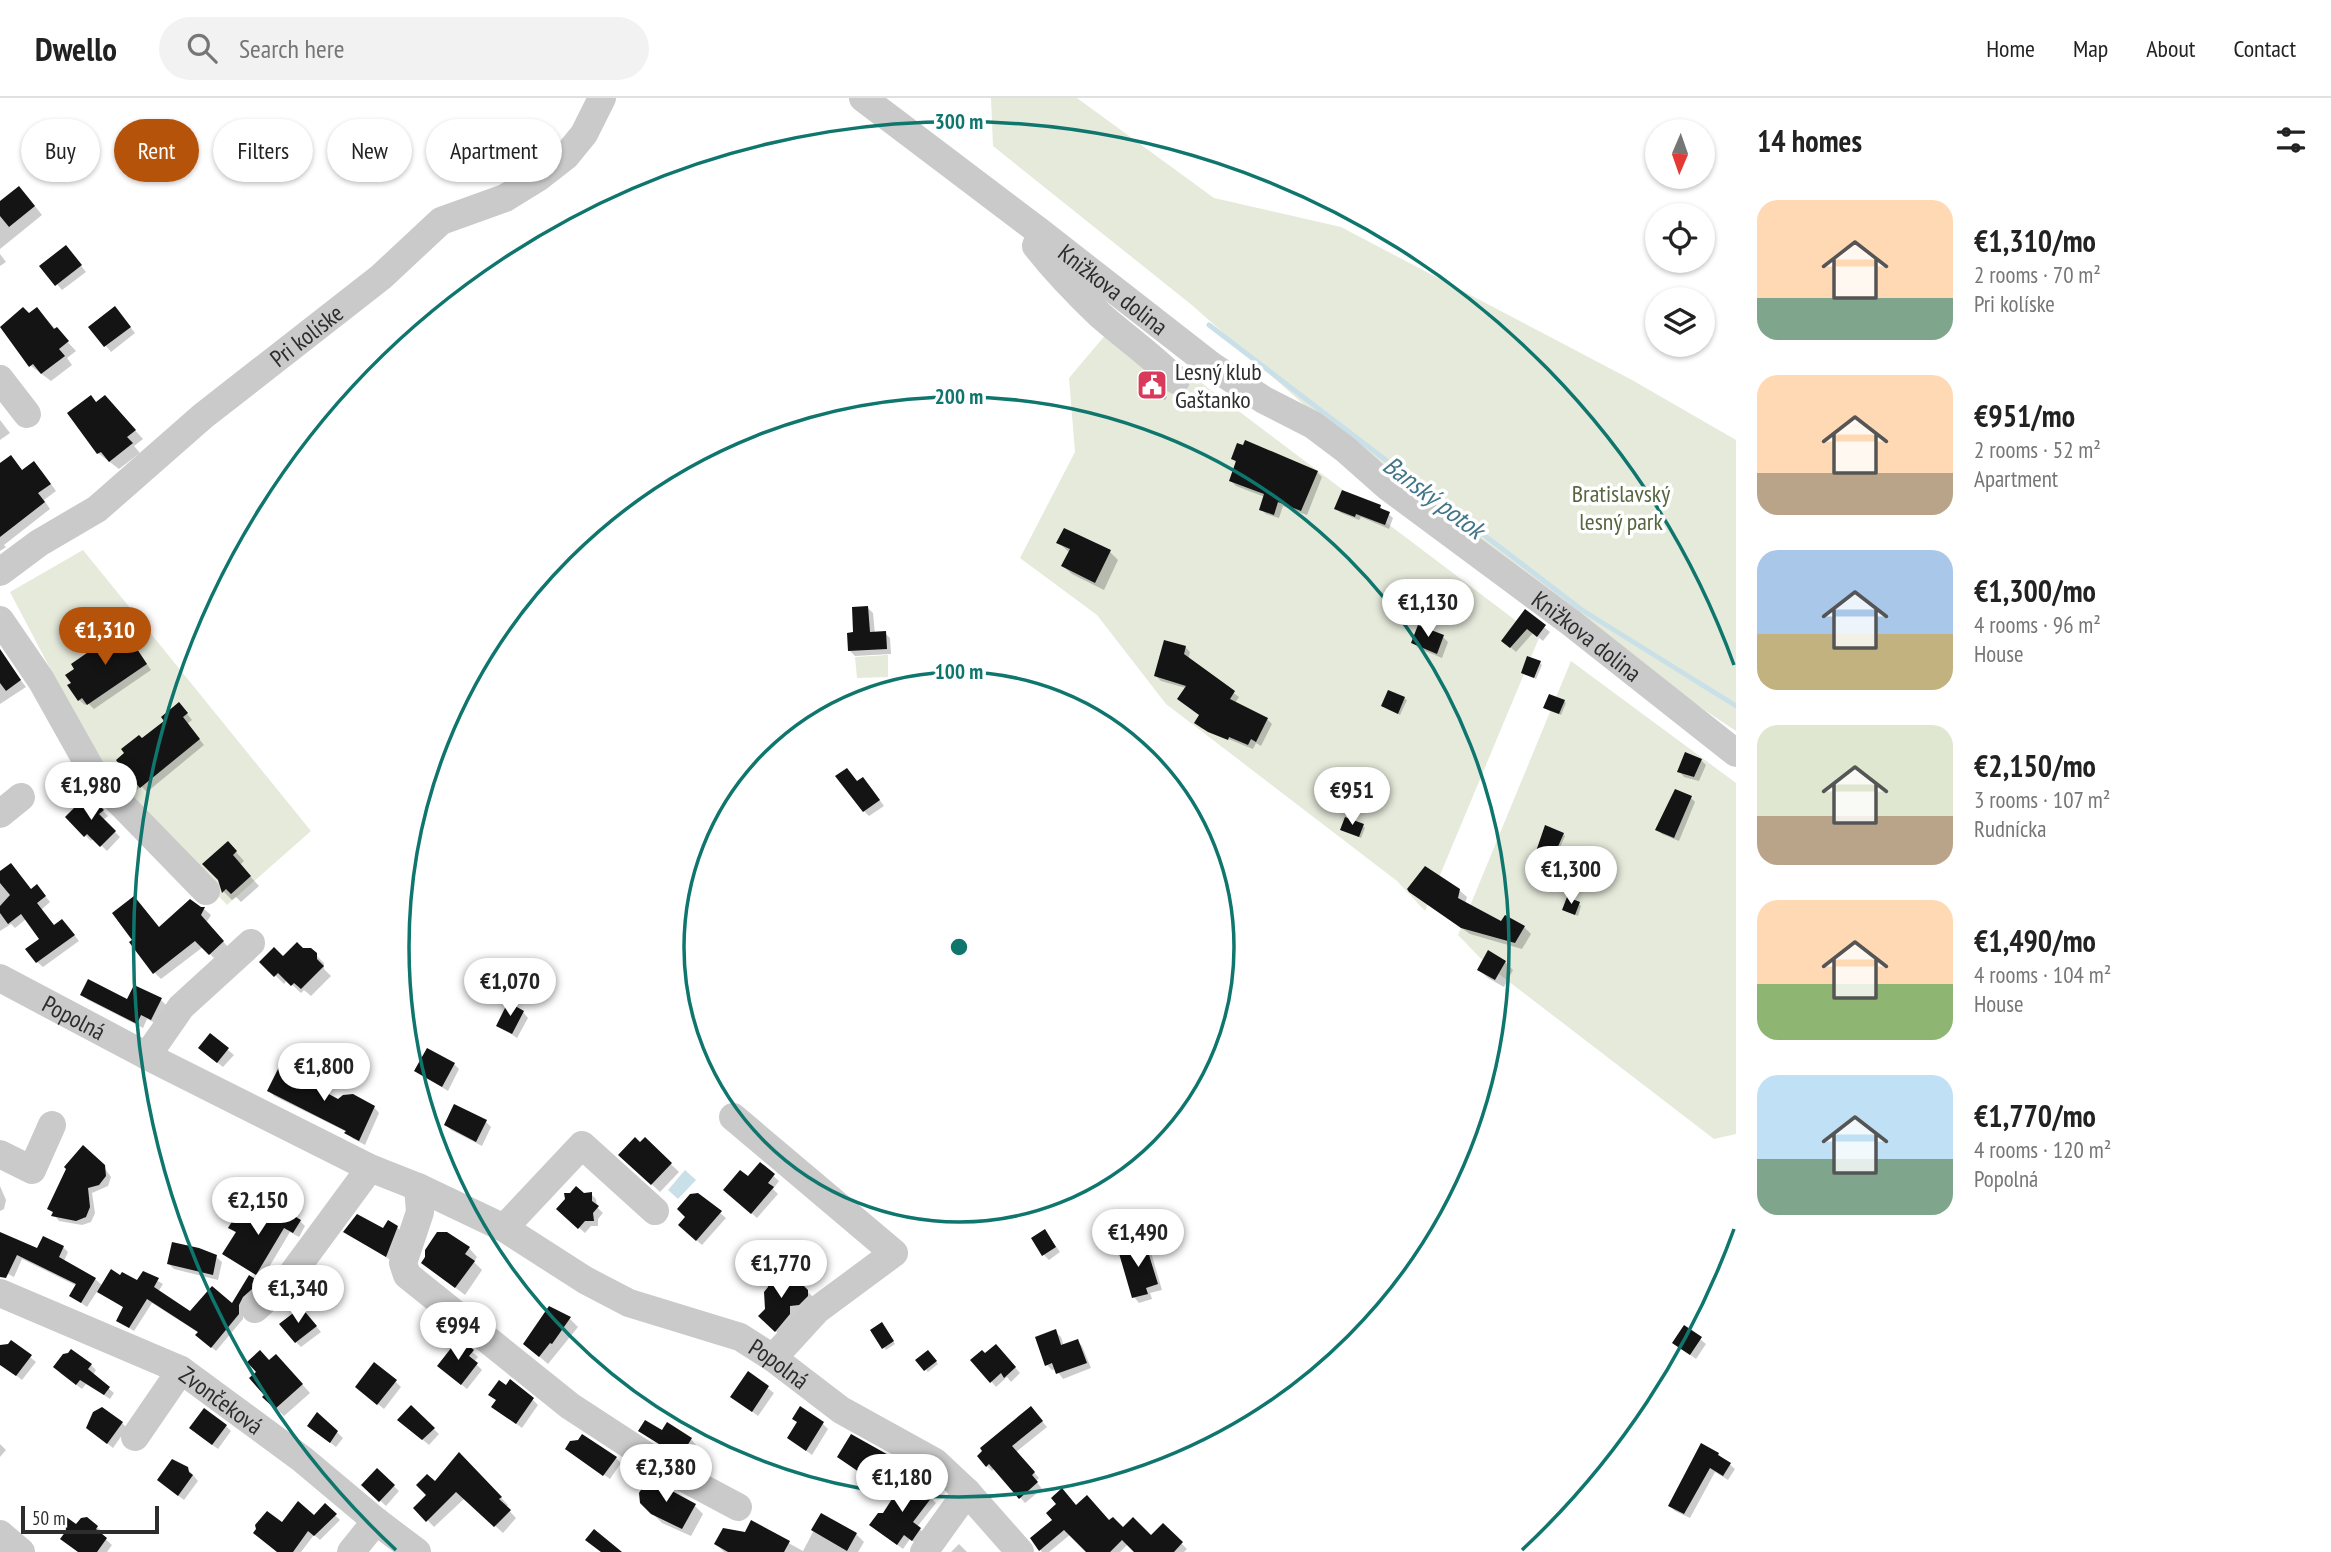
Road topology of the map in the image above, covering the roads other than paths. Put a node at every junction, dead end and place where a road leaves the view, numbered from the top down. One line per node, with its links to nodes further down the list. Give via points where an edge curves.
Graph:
1 (603, 98): 7 (street, Pri kolíske, via 566,156 505,198 441,221 381,277 203,416 97,509)
2 (863, 98): 3 (street, Knižkova dolina)
3 (1040, 232): 5 (street, via 1036,246 1046,258 1100,314); 9 (street, Knižkova dolina, via 1212,366 1314,425 1388,487)
4 (0, 379): 6 (street)
5 (1176, 380)
6 (26, 414)
7 (0, 572)
8 (0, 620): 10 (street, via 96,778)
9 (1736, 753)
10 (206, 891)
11 (251, 943): 13 (street, via 181,1007)
12 (0, 978): 13 (street, Popolná)
13 (147, 1056): 17 (street, Popolná)
14 (733, 1117): 23 (street, via 894,1254 817,1310)
15 (52, 1125): 16 (street, via 32,1170)
16 (0, 1154)
17 (370, 1168): 18 (street, Popolná); 22 (street, via 289,1278)
18 (418, 1187): 20 (street, Popolná); 27 (street, via 420,1212 404,1263 407,1275 570,1406 665,1468)
19 (655, 1211): 20 (street, via 582,1145)
20 (504, 1228): 23 (street, Popolná, via 629,1303 740,1337)
21 (0, 1293): 24 (street, Zvončeková)
22 (256, 1309)
23 (773, 1357): 26 (street, Popolná, via 841,1410 935,1462)
24 (181, 1370): 25 (street); 28 (street, Zvončeková, via 302,1459)
25 (135, 1437)
26 (967, 1492): 33 (street); 34 (street, Popolná)
27 (738, 1507)
28 (376, 1521): 31 (street); 32 (street, Zvončeková)
29 (0, 1534): 30 (street)
30 (21, 1552)
31 (351, 1552)
32 (417, 1552)
33 (924, 1552)
34 (1020, 1552)

